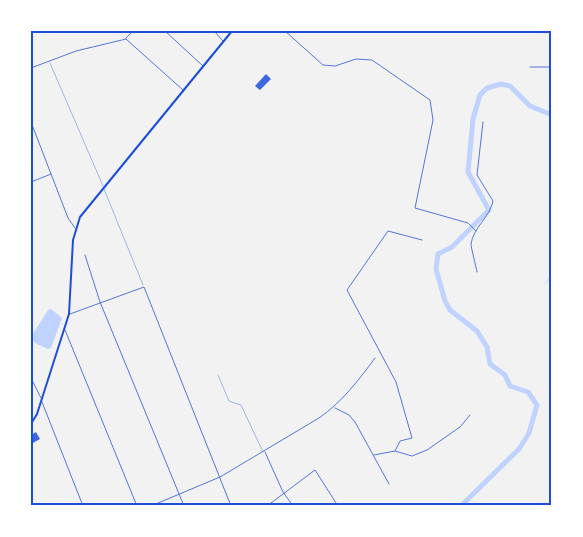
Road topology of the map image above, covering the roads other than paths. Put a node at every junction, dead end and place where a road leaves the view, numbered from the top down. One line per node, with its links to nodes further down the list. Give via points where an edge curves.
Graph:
1 (133, 31): 6 (street)
2 (165, 31): 9 (street)
3 (214, 31): 7 (street)
4 (232, 31): 7 (main road)
5 (285, 31): 20 (street, via 323,65 335,66 356,59 372,60 430,100 433,120 415,208 471,225)
6 (126, 39): 8 (street); 13 (street)
7 (224, 42): 9 (main road)
8 (49, 61): 12 (street); 18 (lane)
9 (204, 66): 13 (main road)
10 (530, 67): 11 (street)
11 (552, 67)
12 (31, 68)
13 (184, 90): 18 (main road)
14 (31, 122): 16 (street)
15 (483, 122): 20 (street, via 477,175 493,201 491,212)
16 (52, 174): 17 (street); 19 (street, via 68,218)
17 (31, 182)
18 (104, 187): 19 (main road); 24 (lane)
19 (75, 228): 26 (main road)
20 (476, 231): 23 (street, via 471,244)
21 (422, 240): 35 (street, via 388,231 348,290 400,393 412,438 400,441)
22 (86, 255): 25 (street)
23 (477, 272)
24 (144, 287): 25 (street); 38 (street)
25 (100, 302): 26 (street); 41 (street)
26 (69, 314): 27 (main road)
27 (65, 330): 31 (main road); 43 (street)
28 (375, 358): 32 (street)
29 (218, 375): 36 (lane, via 229,401 241,406)
30 (31, 378): 31 (street)
31 (41, 399): 34 (main road); 42 (street)
32 (334, 408): 36 (street); 39 (street, via 355,422)
33 (470, 415): 35 (street, via 460,427 428,450 412,456)
34 (31, 424)
35 (395, 451): 37 (street)
36 (264, 452): 38 (street); 40 (street)
37 (374, 455)
38 (220, 477): 41 (street); 46 (street)
39 (389, 484)
40 (283, 492): 47 (street); 48 (street); 49 (street, via 315,470)
41 (179, 494): 44 (street); 45 (street)
42 (83, 506)
43 (137, 506)
44 (151, 506)
45 (184, 506)
46 (231, 506)
47 (267, 506)
48 (292, 506)
49 (338, 506)

